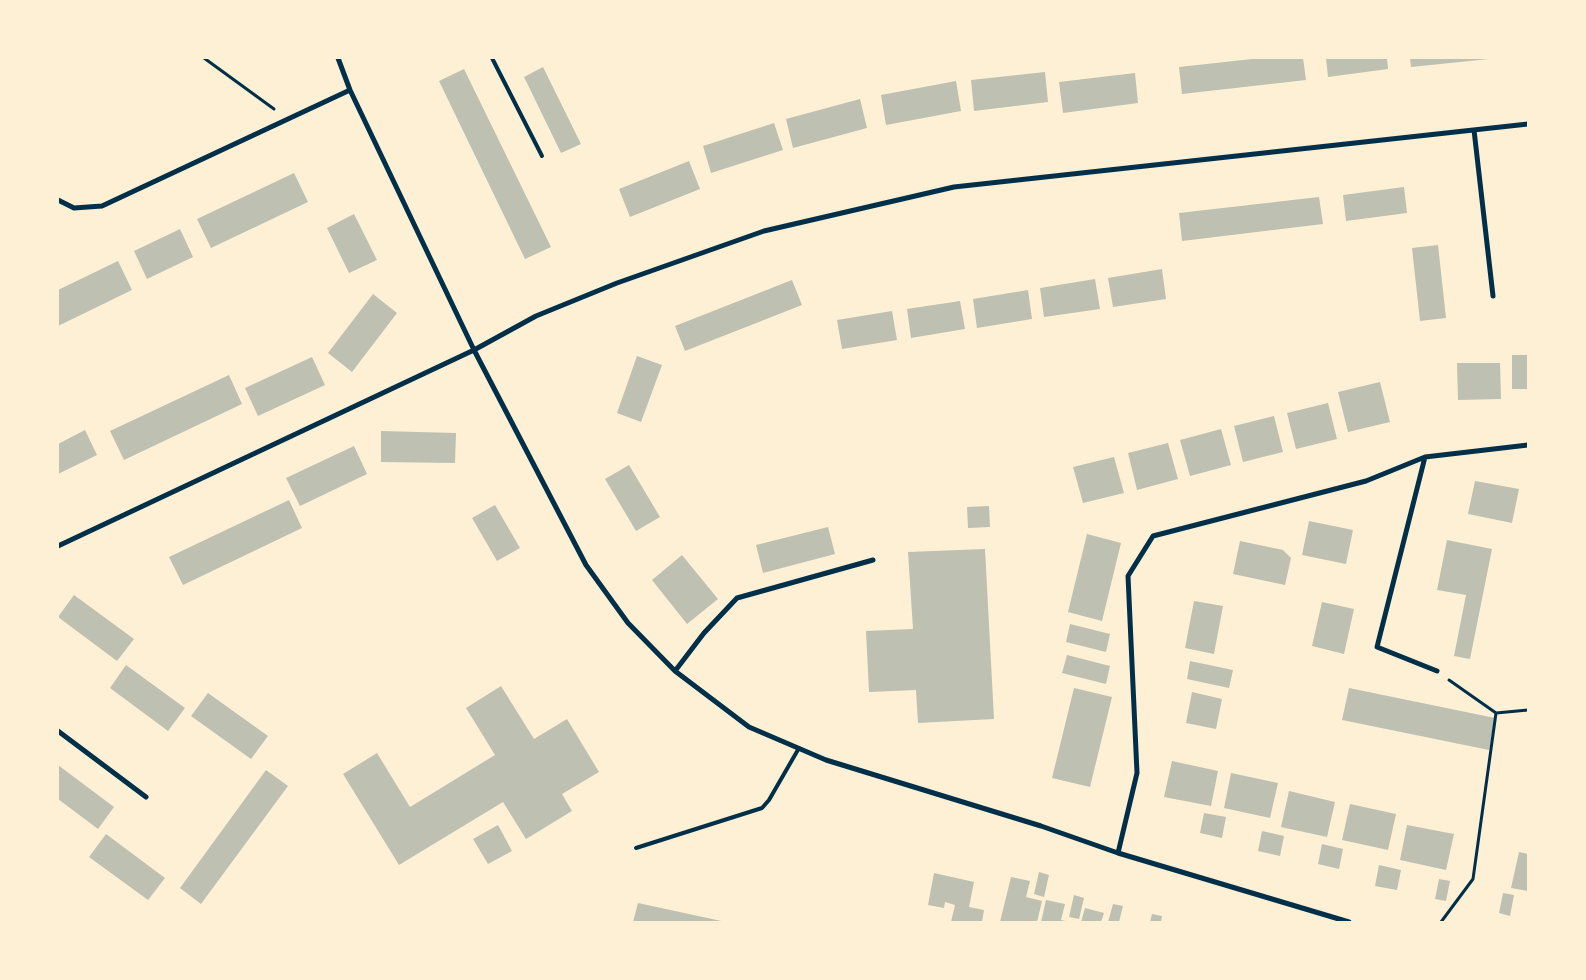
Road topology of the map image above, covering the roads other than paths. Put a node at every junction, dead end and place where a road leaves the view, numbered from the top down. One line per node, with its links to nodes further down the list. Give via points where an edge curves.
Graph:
1 (340, 58): 3 (street)
2 (492, 58): 6 (lane)
3 (350, 90): 7 (street, via 102,206 74,208); 9 (street)
4 (1528, 124): 5 (street)
5 (1474, 130): 8 (street); 9 (street, via 954,188 764,231 536,316)
6 (542, 156)
7 (58, 200)
8 (1493, 296)
9 (474, 350): 12 (street); 14 (street, via 586,565 628,623)
10 (1528, 445): 11 (street)
11 (1424, 457): 15 (street, via 1377,647); 20 (street, via 1366,481 1153,536 1128,576 1137,773)
12 (58, 546)
13 (873, 560): 14 (street, via 736,598)
14 (675, 671): 17 (street, via 749,727)
15 (1437, 671)
16 (58, 731): 18 (street)
17 (799, 748): 19 (lane, via 762,808); 20 (street, via 826,760)
18 (146, 797)
19 (636, 848)
20 (1118, 853): 21 (street)
21 (1349, 922)

